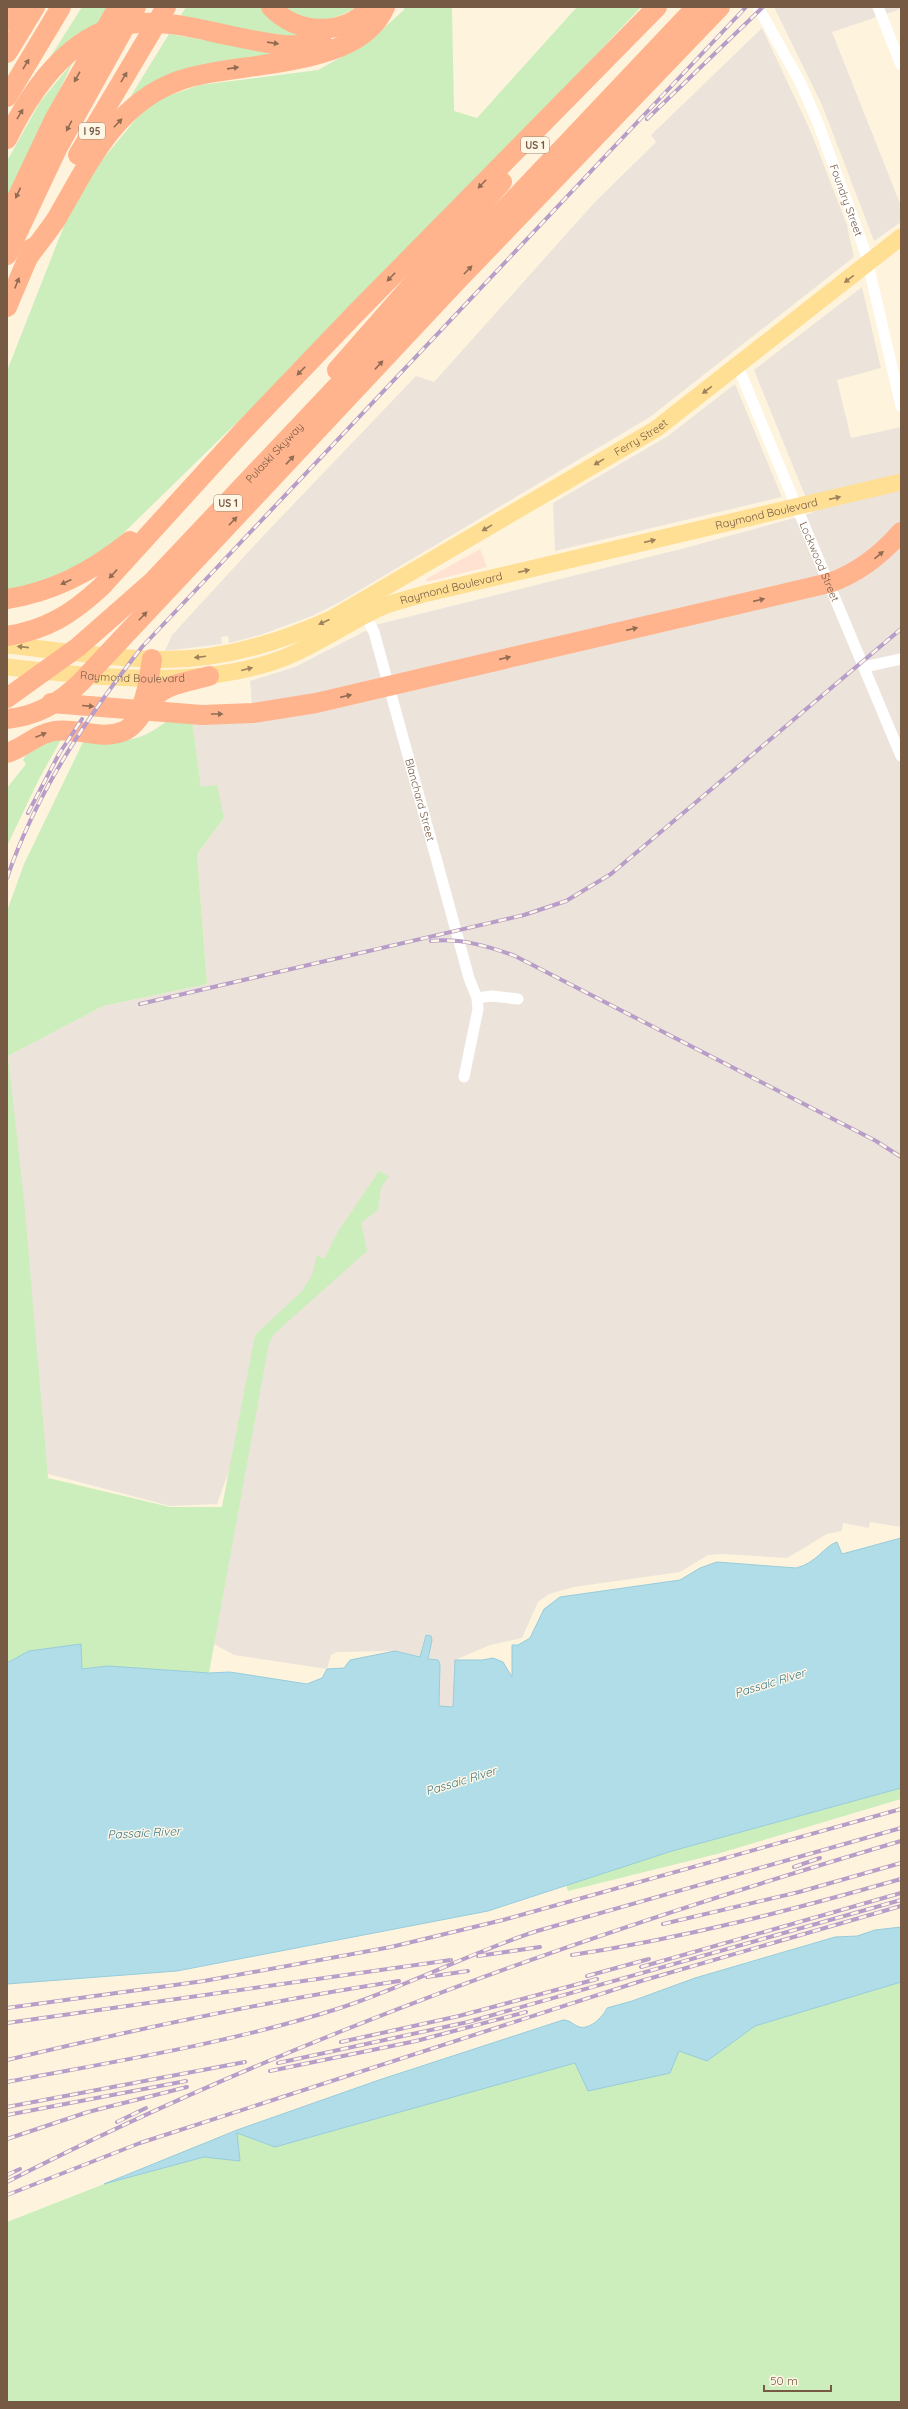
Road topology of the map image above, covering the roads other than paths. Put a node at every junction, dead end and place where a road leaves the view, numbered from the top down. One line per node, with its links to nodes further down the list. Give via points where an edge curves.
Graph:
1 (15, 7): 17 (highway)
2 (35, 7): 18 (highway)
3 (61, 7): 20 (highway, one-way to 3)
4 (118, 7): 22 (highway, one-way to 22, via 54,120)
5 (136, 7): 24 (highway, I 95, one-way to 24, via 60,143)
6 (166, 7): 26 (highway, I 95, one-way to 6, via 82,149)
7 (271, 7): 8 (highway, via 289,22 319,30 349,23)
8 (370, 7)
9 (384, 7): 21 (highway, one-way to 9, via 36,90 67,55 97,33 115,26 136,23 179,26 277,44 309,45 333,40 356,30); 26 (highway, one-way to 9, via 56,218 94,152 120,120 149,96 172,83 198,75 331,51 364,33 375,22)
10 (657, 7): 28 (highway, US 1); 32 (highway, one-way to 32)
11 (679, 7): 28 (highway)
12 (696, 7): 25 (highway)
13 (713, 7): 25 (highway, US 1, via 568,154)
14 (720, 7): 49 (highway, one-way to 14, via 34,713 59,702 81,682 463,275)
15 (758, 7): 27 (street, Foundry Street, via 800,82 818,123)
16 (878, 7): 19 (street)
17 (7, 21)
18 (7, 53)
19 (901, 65)
20 (7, 98)
21 (7, 139)
22 (7, 219)
23 (901, 237): 27 (main road, Ferry Street)
24 (7, 255)
25 (459, 258): 28 (highway, Pulaski Skyway / US 1)
26 (26, 259): 29 (highway, I 95, one-way to 26)
27 (868, 264): 30 (main road, Ferry Street, one-way to 30); 31 (street, Foundry Street)
28 (420, 285): 46 (highway, Pulaski Skyway / US 1, via 191,528 75,633); 47 (highway, Pulaski Skyway / US 1, via 152,582 78,647)
29 (7, 307)
30 (738, 367): 34 (street, Lockwood Street); 38 (main road, Ferry Street, one-way to 38, via 656,430)
31 (901, 406)
32 (243, 431): 37 (highway, one-way to 37, via 225,446 142,531 113,555 64,584 35,594); 39 (highway, one-way to 39, via 149,536 82,605 46,626)
33 (901, 482): 34 (main road, Raymond Boulevard, one-way to 33)
34 (797, 507): 36 (street, Lockwood Street); 38 (main road, Raymond Boulevard, one-way to 34)
35 (901, 532): 36 (highway, one-way to 35, via 862,567 883,551)
36 (829, 583): 43 (street, Lockwood Street); 48 (highway, one-way to 36, via 48,703 202,715 253,713 316,703)
37 (7, 599)
38 (362, 610): 44 (main road, Raymond Boulevard, one-way to 44, via 262,644); 45 (main road, Raymond Boulevard, one-way to 38, via 259,666 292,655 315,645); 53 (street, Blanchard Street, via 374,632 469,978)
39 (7, 636)
40 (7, 645): 44 (main road, Raymond Boulevard, one-way to 40)
41 (901, 659): 43 (street)
42 (7, 667): 44 (main road, Raymond Boulevard, via 91,675)
43 (864, 667): 52 (street, Lockwood Street)
44 (150, 668): 45 (main road, Raymond Boulevard); 50 (highway)
45 (209, 676): 50 (highway, via 160,692)
46 (7, 684)
47 (7, 698)
48 (7, 707)
49 (7, 719)
50 (136, 721): 51 (highway, one-way to 50, via 45,733 64,730 94,735 112,734 125,730)
51 (7, 753)
52 (901, 756)
53 (477, 998): 54 (street); 55 (street, Blanchard Street, via 477,1018)
54 (518, 998)
55 (464, 1077)

